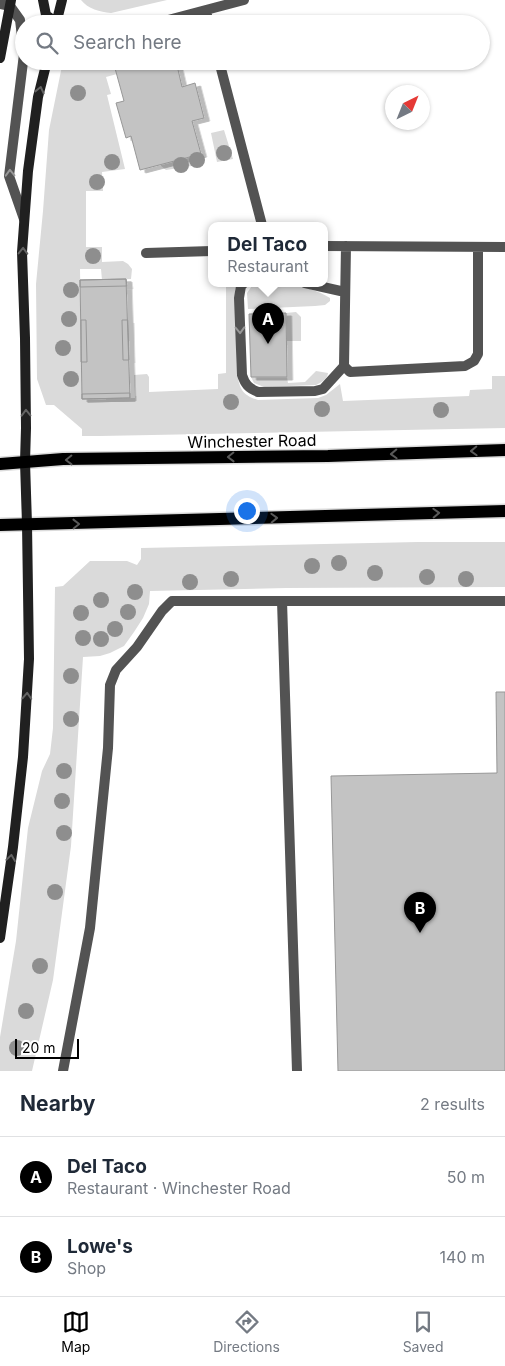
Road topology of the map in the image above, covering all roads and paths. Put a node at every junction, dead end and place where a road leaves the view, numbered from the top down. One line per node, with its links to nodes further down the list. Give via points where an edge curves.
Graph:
1 (43, 0): 7 (main road)
2 (62, 0): 8 (main road)
3 (244, 0): 5 (lane)
4 (7, 4): 6 (lane, one-way to 4); 11 (main road)
5 (206, 11): 9 (lane); 10 (lane)
6 (16, 15)
7 (46, 15)
8 (59, 15)
9 (190, 15)
10 (207, 15)
11 (0, 58)
12 (22, 70): 15 (lane, one-way to 12, via 8,176)
13 (45, 70): 15 (main road, one-way to 13, via 38,97)
14 (221, 70): 16 (lane)
15 (24, 219): 28 (main road, one-way to 15)
16 (261, 222)
17 (328, 246): 18 (lane)
18 (346, 246): 19 (lane); 25 (lane)
19 (478, 247): 20 (lane); 26 (lane, via 478,354 474,361 465,366 350,372)
20 (505, 247)
21 (208, 251): 22 (lane)
22 (146, 253)
23 (242, 287): 26 (lane, one-way to 26, via 239,298 242,375 250,389 258,392 315,391 323,389)
24 (323, 287): 25 (lane)
25 (345, 292): 26 (lane)
26 (344, 366)
27 (505, 450): 28 (main road, Winchester Road, one-way to 28)
28 (25, 462): 29 (main road, Winchester Road); 31 (main road)
29 (0, 464)
30 (505, 511): 31 (main road, one-way to 30)
31 (27, 524): 32 (main road); 35 (main road, one-way to 31, via 23,757 29,659)
32 (0, 525)
33 (282, 601): 34 (lane); 36 (lane, via 172,602 116,670 110,685 108,748 90,928); 37 (lane)
34 (505, 601)
35 (0, 938)
36 (63, 1071)
37 (296, 1071)

